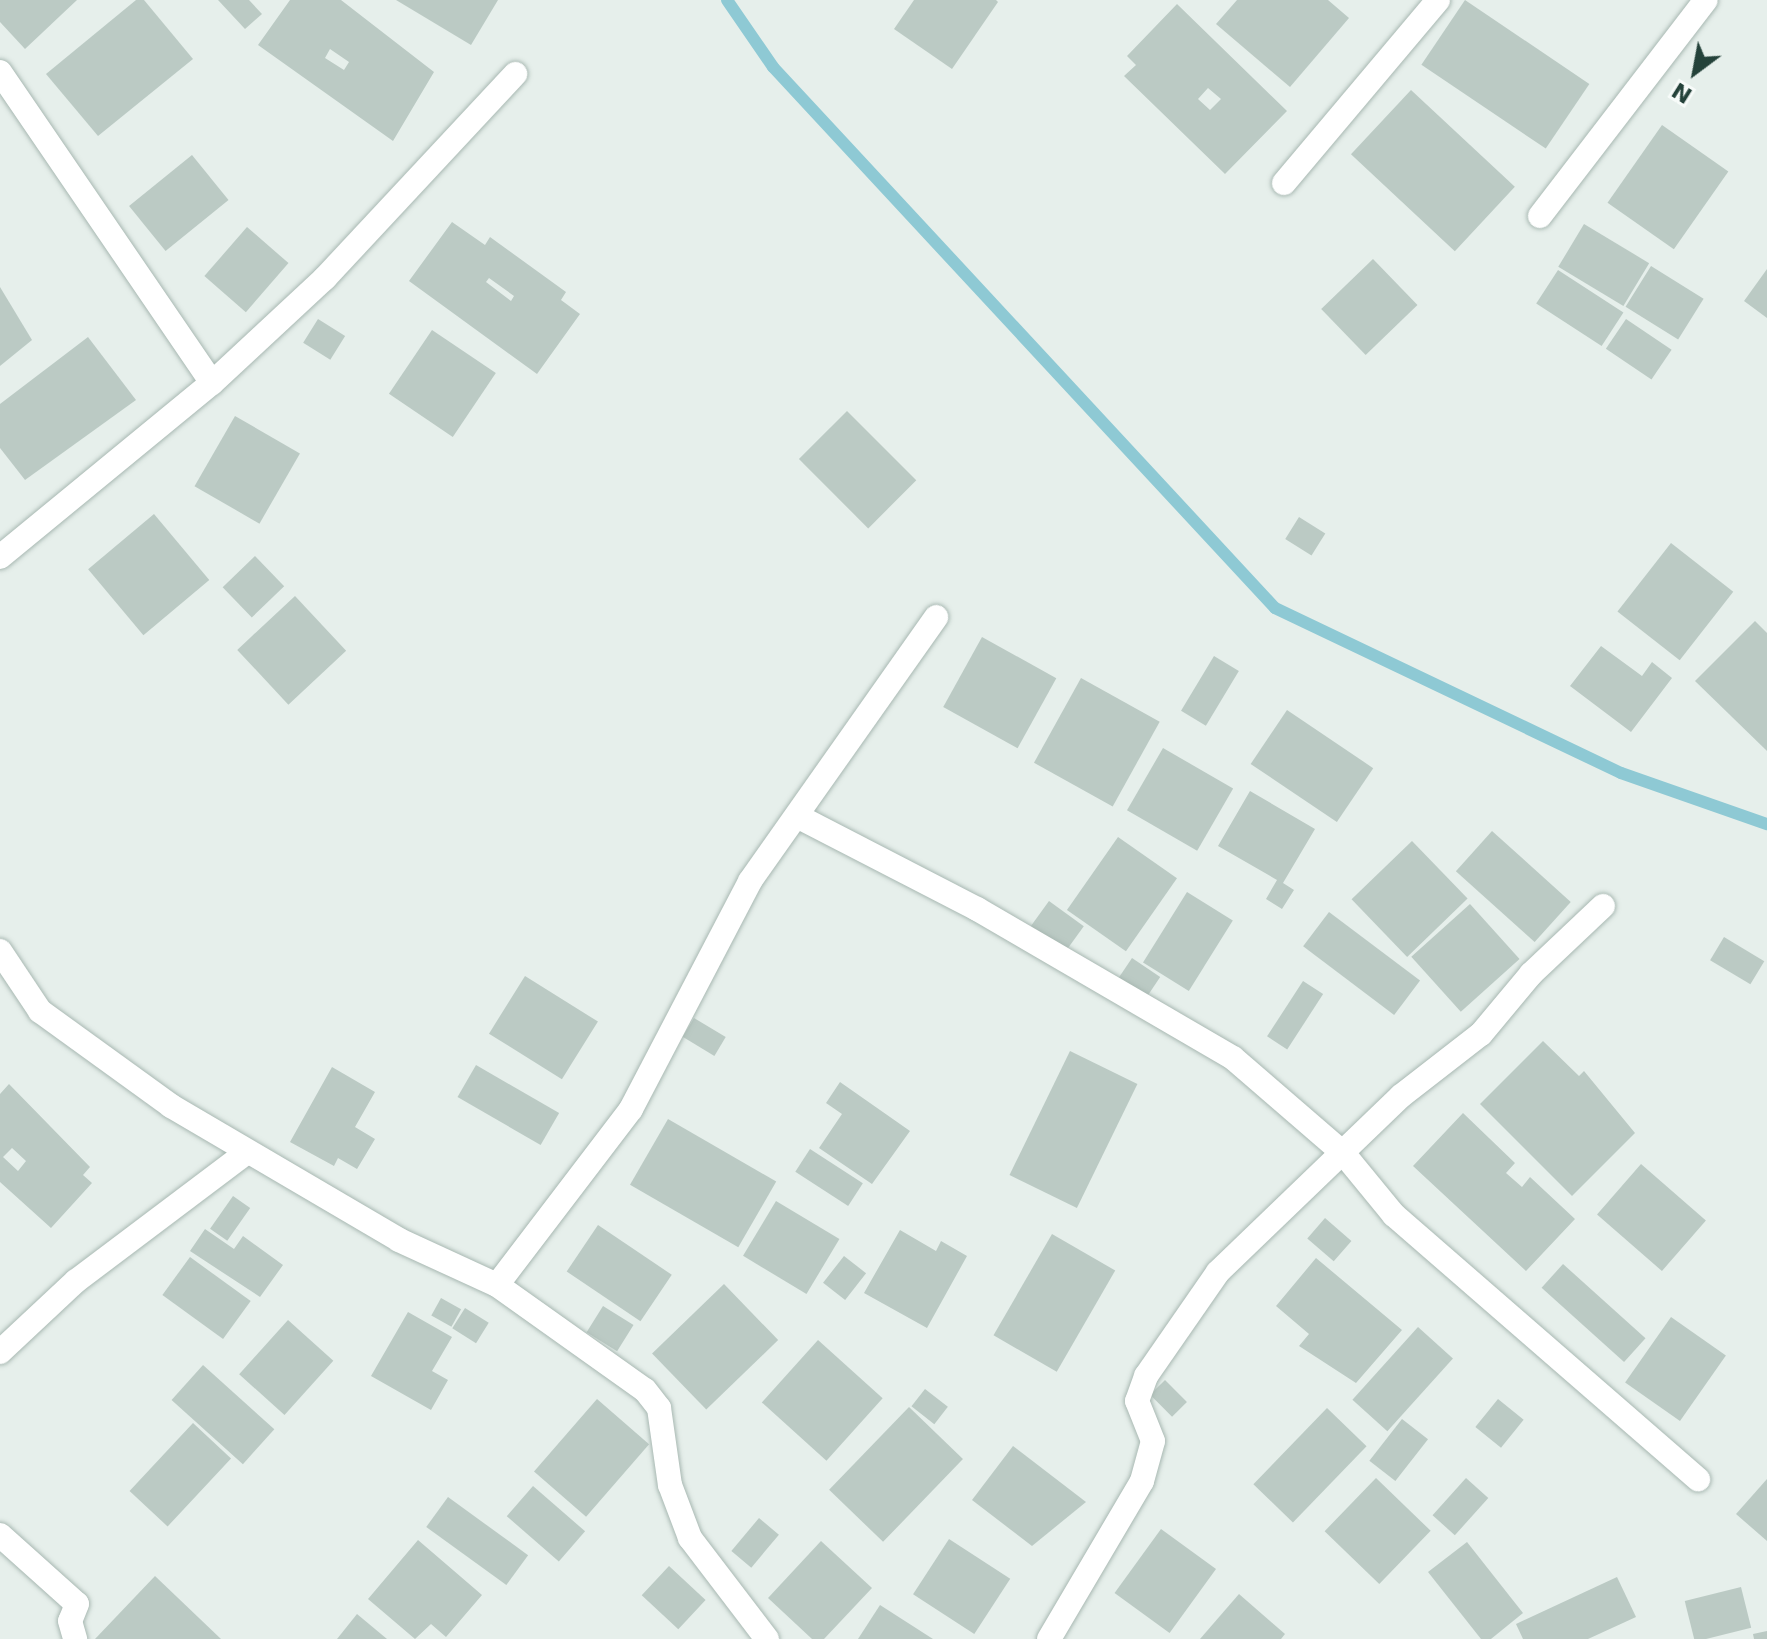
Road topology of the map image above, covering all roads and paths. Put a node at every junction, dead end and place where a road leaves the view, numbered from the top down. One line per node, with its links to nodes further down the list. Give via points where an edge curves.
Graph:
1 (1438, 0): 5 (street)
2 (1706, 0): 6 (street)
3 (0, 72): 7 (street)
4 (515, 74): 7 (street, via 325,278)
5 (1284, 183)
6 (1540, 216)
7 (212, 383): 8 (street)
8 (0, 557)
9 (936, 617): 10 (street)
10 (797, 816): 14 (street, via 977,909 1233,1058); 15 (street, via 750,881 631,1109)
11 (1603, 906): 14 (street, via 1531,974 1481,1034 1401,1096)
12 (0, 951): 13 (street, via 40,1011)
13 (247, 1152): 15 (street, via 399,1240); 16 (street, via 76,1281)
14 (1343, 1153): 17 (street, via 1394,1215); 21 (street, via 1245,1240 1146,1376 1137,1401 1153,1441 1142,1481)
15 (497, 1285): 20 (street, via 645,1390 659,1408 670,1485 690,1538)
16 (0, 1352)
17 (1698, 1479)
18 (0, 1535): 19 (street, via 77,1604 70,1621)
19 (75, 1639)
20 (767, 1639)
21 (1049, 1639)

